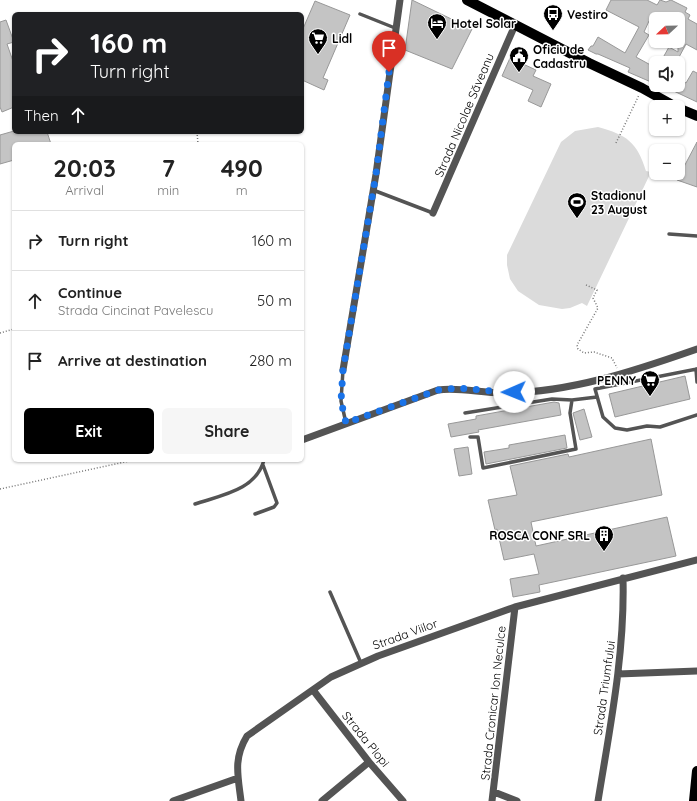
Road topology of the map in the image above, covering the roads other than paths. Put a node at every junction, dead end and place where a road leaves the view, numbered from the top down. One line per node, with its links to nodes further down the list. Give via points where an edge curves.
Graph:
1 (400, 0): 5 (street)
2 (467, 0): 4 (main road)
3 (360, 14): 5 (lane)
4 (515, 25): 6 (main road); 12 (street, Strada Nicolae Săveanu)
5 (395, 28): 11 (street)
6 (664, 100)
7 (685, 111): 9 (main road)
8 (685, 113): 10 (main road)
9 (697, 116)
10 (697, 123)
11 (373, 190): 12 (lane); 17 (street)
12 (433, 213)
13 (669, 234): 14 (lane)
14 (697, 236)
15 (697, 349): 19 (street, via 620,374)
16 (696, 369): 18 (lane); 19 (lane)
17 (343, 370): 24 (lane, via 341,401)
18 (697, 382)
19 (594, 386): 20 (lane); 24 (street, via 502,392 459,388 438,390)
20 (597, 397): 21 (lane); 23 (lane, via 603,417 615,428 627,430 647,426 660,427)
21 (572, 400): 22 (lane, via 552,399); 25 (lane, via 570,413 576,449 483,468 478,437)
22 (465, 413)
23 (697, 415)
24 (346, 423): 26 (street)
25 (470, 437)
26 (304, 439)
27 (264, 462): 28 (lane)
28 (263, 465): 29 (lane, via 258,475 241,488); 30 (lane, via 277,502 274,507)
29 (195, 504)
30 (255, 514)
31 (697, 560): 32 (street, Strada Viilor)
32 (623, 578): 34 (street, Strada Viilor); 37 (street, Strada Triumfului)
33 (330, 592): 35 (lane)
34 (515, 607): 35 (street, Strada Viilor); 42 (street, Strada Cronicar Ion Neculce)
35 (361, 664): 38 (street, Strada Viilor, via 331,677)
36 (697, 671): 37 (street)
37 (618, 674): 49 (street, Strada Triumfului)
38 (313, 690): 39 (street, Strada Plopi); 41 (street, Strada Viilor, via 247,736 237,761)
39 (369, 762): 45 (street); 46 (street, Strada Plopi)
40 (697, 771): 50 (main road)
41 (238, 778): 43 (street); 44 (street, Strada Viilor)
42 (494, 792): 47 (street, Strada Cronicar Ion Neculce); 48 (street)
43 (173, 801)
44 (241, 801)
45 (322, 801)
46 (403, 801)
47 (492, 801)
48 (517, 801)
49 (598, 801)
50 (694, 801)

